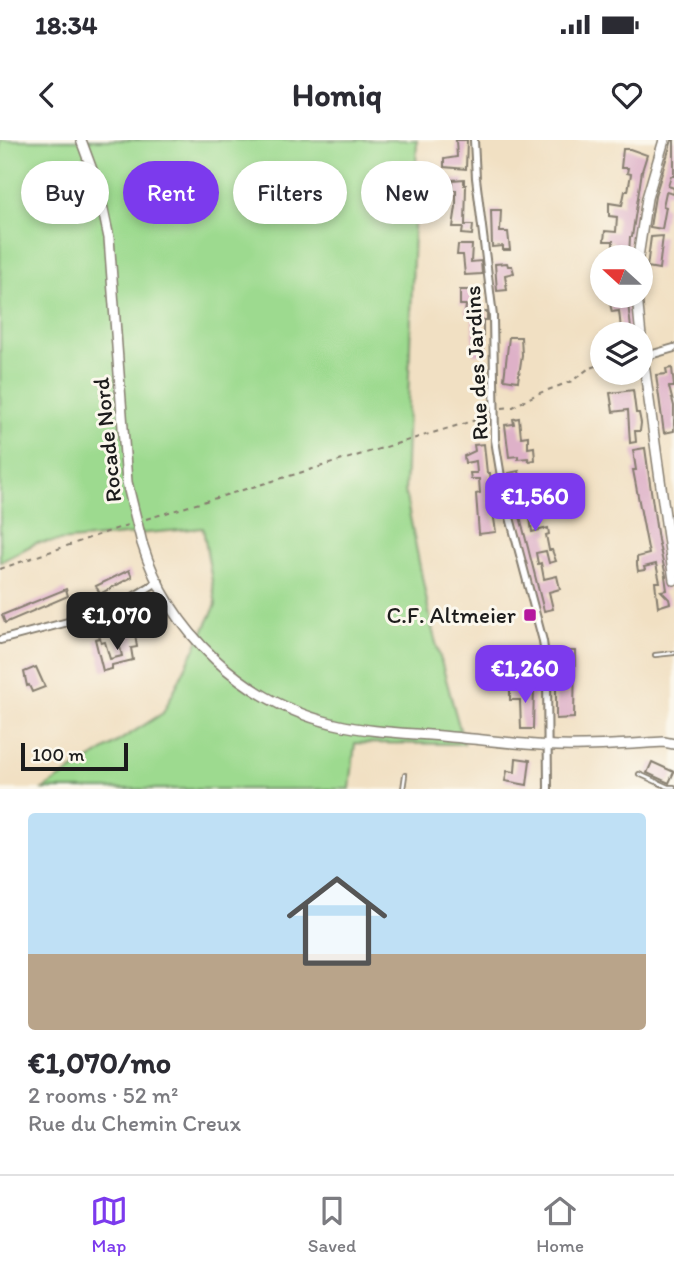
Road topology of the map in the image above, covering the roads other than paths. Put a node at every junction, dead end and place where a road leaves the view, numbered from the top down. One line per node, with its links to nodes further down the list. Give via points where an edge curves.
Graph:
1 (81, 140): 10 (main road, Rocade Nord, bridge, via 98,186 109,238 127,482 142,543)
2 (474, 140): 15 (street, Rue des Jardins, via 493,316 494,411 504,495 543,641)
3 (664, 140): 4 (main road, via 647,198)
4 (640, 245)
5 (674, 348): 6 (street)
6 (653, 354)
7 (647, 385): 8 (main road)
8 (673, 567): 9 (main road)
9 (674, 580)
10 (159, 581): 11 (street, via 102,613); 15 (main road, Rocade Nord, via 179,617 220,666 288,708 349,727)
11 (0, 640)
12 (674, 653): 13 (lane)
13 (655, 654)
14 (674, 744): 15 (main road, Rocade Nord)
15 (548, 745): 20 (street, Rue des Jardins)
16 (639, 774): 18 (lane)
17 (405, 775): 19 (lane)
18 (674, 787)
19 (403, 789)
20 (548, 789)

